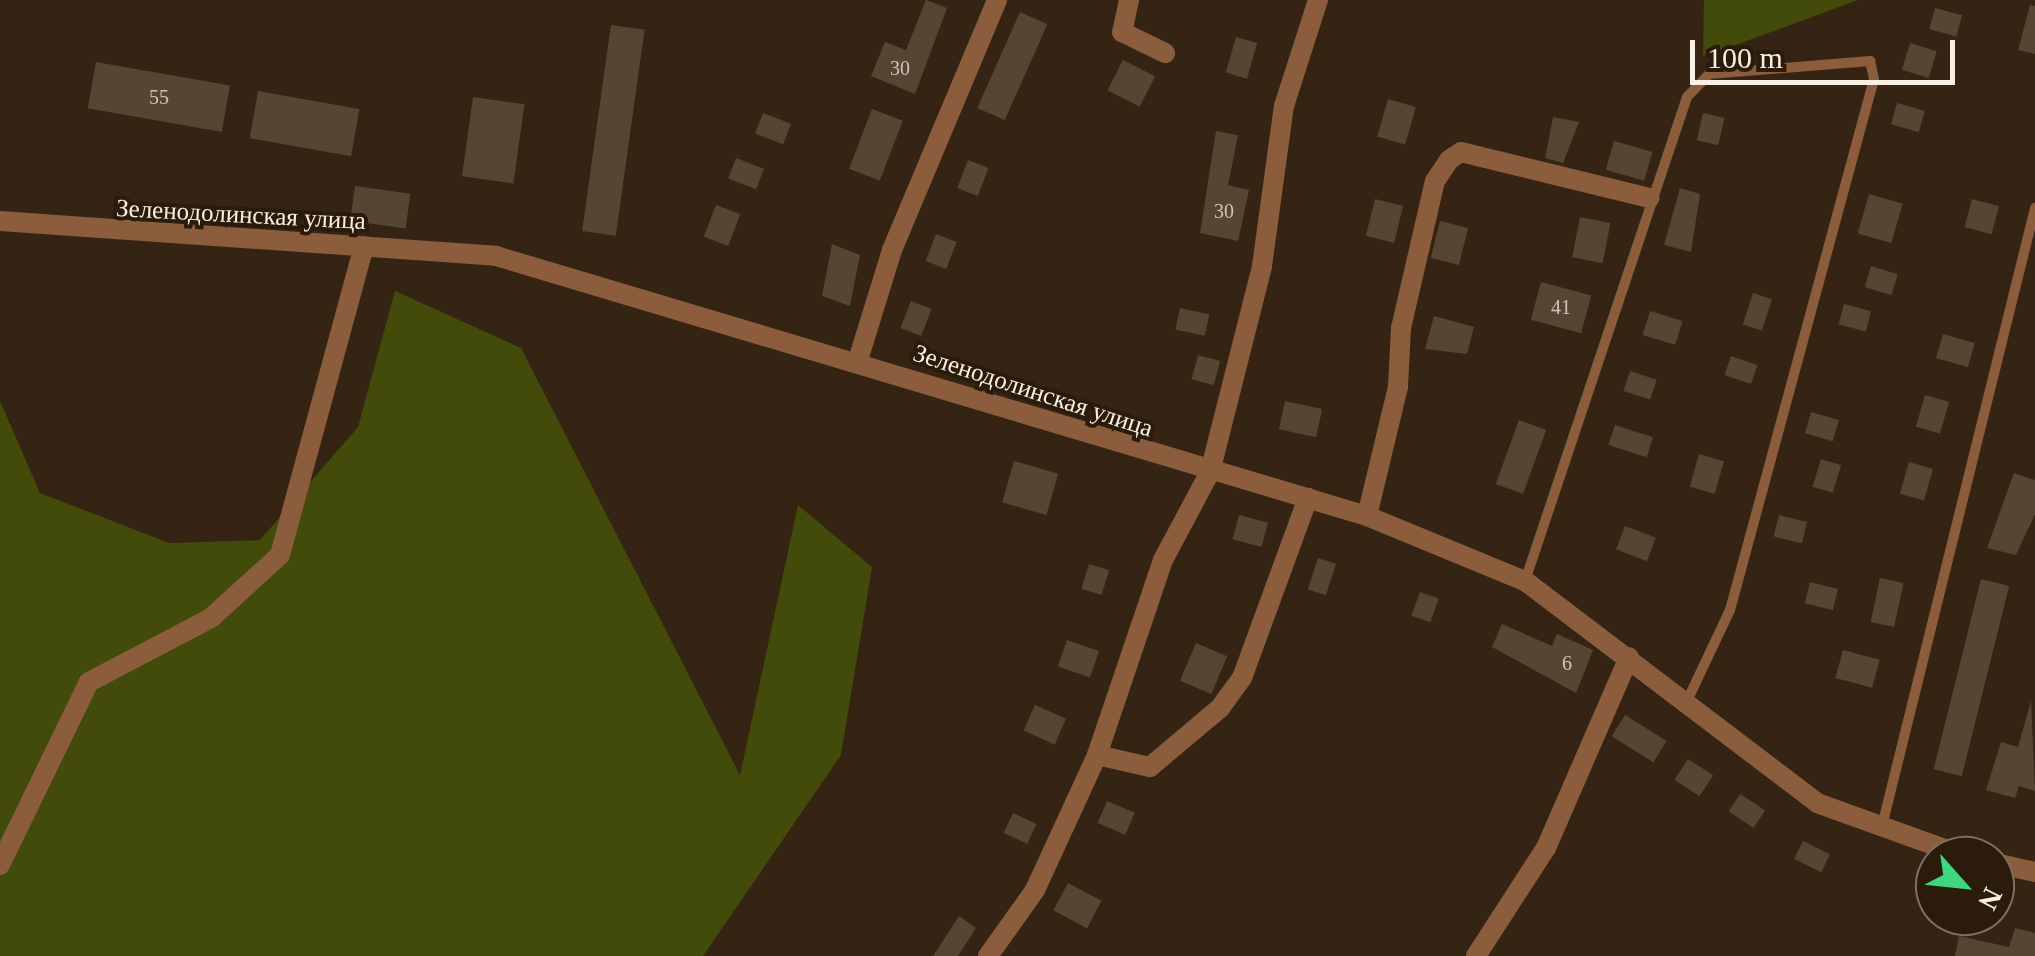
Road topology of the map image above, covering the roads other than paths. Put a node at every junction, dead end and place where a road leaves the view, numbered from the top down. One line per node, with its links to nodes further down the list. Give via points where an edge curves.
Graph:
1 (998, 0): 9 (street, via 892,250)
2 (1129, 0): 4 (street, via 1122,32)
3 (1318, 0): 10 (street, via 1284,106 1262,266)
4 (1165, 53)
5 (1648, 198): 12 (street, via 1461,152 1449,160 1435,181 1405,310); 13 (lane, via 1607,352); 15 (lane, via 1687,96 1708,74 1870,61 1874,78 1730,610)
6 (2035, 208): 17 (lane)
7 (0, 221): 8 (street, Зеленодолинская улица)
8 (364, 246): 9 (street, Зеленодолинская улица, via 496,256); 19 (street, via 280,555 212,618 90,682)
9 (858, 360): 10 (street, Зеленодолинская улица)
10 (1210, 472): 11 (street, Зеленодолинская улица); 16 (street, via 1163,560)
11 (1308, 498): 12 (street, Зеленодолинская улица); 16 (street, via 1242,678 1220,708 1150,767)
12 (1367, 516): 13 (street, Зеленодолинская улица)
13 (1525, 580): 14 (street, Зеленодолинская улица)
14 (1629, 658): 15 (street, Зеленодолинская улица); 21 (street, via 1546,848)
15 (1686, 703): 17 (street, Зеленодолинская улица, via 1817,802)
16 (1097, 755): 20 (street, via 1035,890)
17 (1880, 832): 18 (street, Зеленодолинская улица)
18 (1915, 842)
19 (0, 865)
20 (988, 956)
21 (1476, 956)

